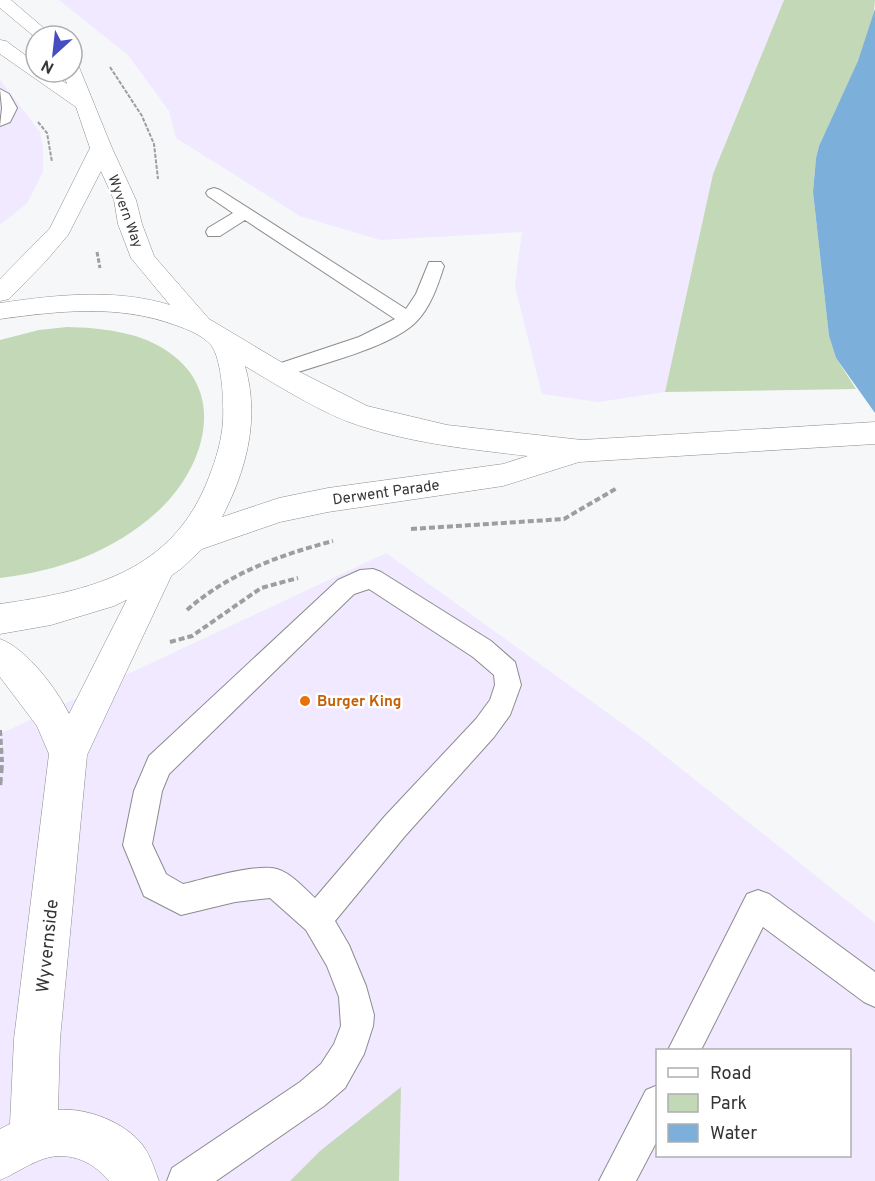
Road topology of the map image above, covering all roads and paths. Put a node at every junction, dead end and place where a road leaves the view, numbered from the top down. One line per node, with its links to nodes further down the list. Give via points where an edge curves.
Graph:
1 (1, 0): 2 (street)
2 (30, 24)
3 (0, 45): 4 (street)
4 (24, 63)
5 (24, 78): 12 (path, via 12,89 47,133)
6 (54, 84): 9 (street)
7 (76, 84): 9 (street, Wyvern Way)
8 (0, 93): 10 (lane, via 10,104 6,119)
9 (83, 103): 11 (street, Wyvern Way)
10 (0, 122)
11 (101, 148): 17 (street, Wyvern Way, via 60,230); 20 (street, Wyvern Way, via 125,201 143,258)
12 (52, 163)
13 (214, 193): 14 (lane)
14 (245, 213): 15 (lane); 19 (lane)
15 (214, 232)
16 (435, 266): 19 (lane, via 427,293)
17 (0, 294)
18 (0, 311): 20 (street, via 50,304 124,304 159,310)
19 (408, 319): 21 (lane, via 391,331)
20 (212, 333): 21 (street, Derwent Parade); 24 (street, via 235,371 238,434 217,496)
21 (276, 372): 23 (street, Derwent Parade, via 358,414 396,425 447,436)
22 (875, 433): 23 (street, Derwent Parade)
23 (595, 450): 24 (street, Derwent Parade, via 503,475 279,510)
24 (191, 540): 25 (street)
25 (159, 568): 27 (street, via 94,599 41,614); 31 (street, Wyvernside)
26 (360, 580): 28 (path, via 346,566 261,588 192,636); 33 (lane, via 373,579 389,588 482,649 506,670 508,685 506,697 485,728 395,826); 33 (lane, via 346,587 159,765 148,791 136,845 155,885 181,900 235,887 275,883)
27 (0, 619)
28 (158, 644)
29 (0, 654): 31 (street, via 50,714)
30 (0, 730): 32 (path)
31 (68, 754): 37 (street, Wyvernside, via 37,1039)
32 (0, 785)
33 (318, 919): 39 (lane, via 355,997 357,1026 347,1054 333,1076 312,1094)
34 (875, 991): 35 (lane, via 758,905)
35 (685, 1049)
36 (656, 1104): 40 (lane)
37 (16, 1147): 38 (street, via 63,1131 92,1136 116,1151)
38 (135, 1181)
39 (185, 1181)
40 (617, 1181)

